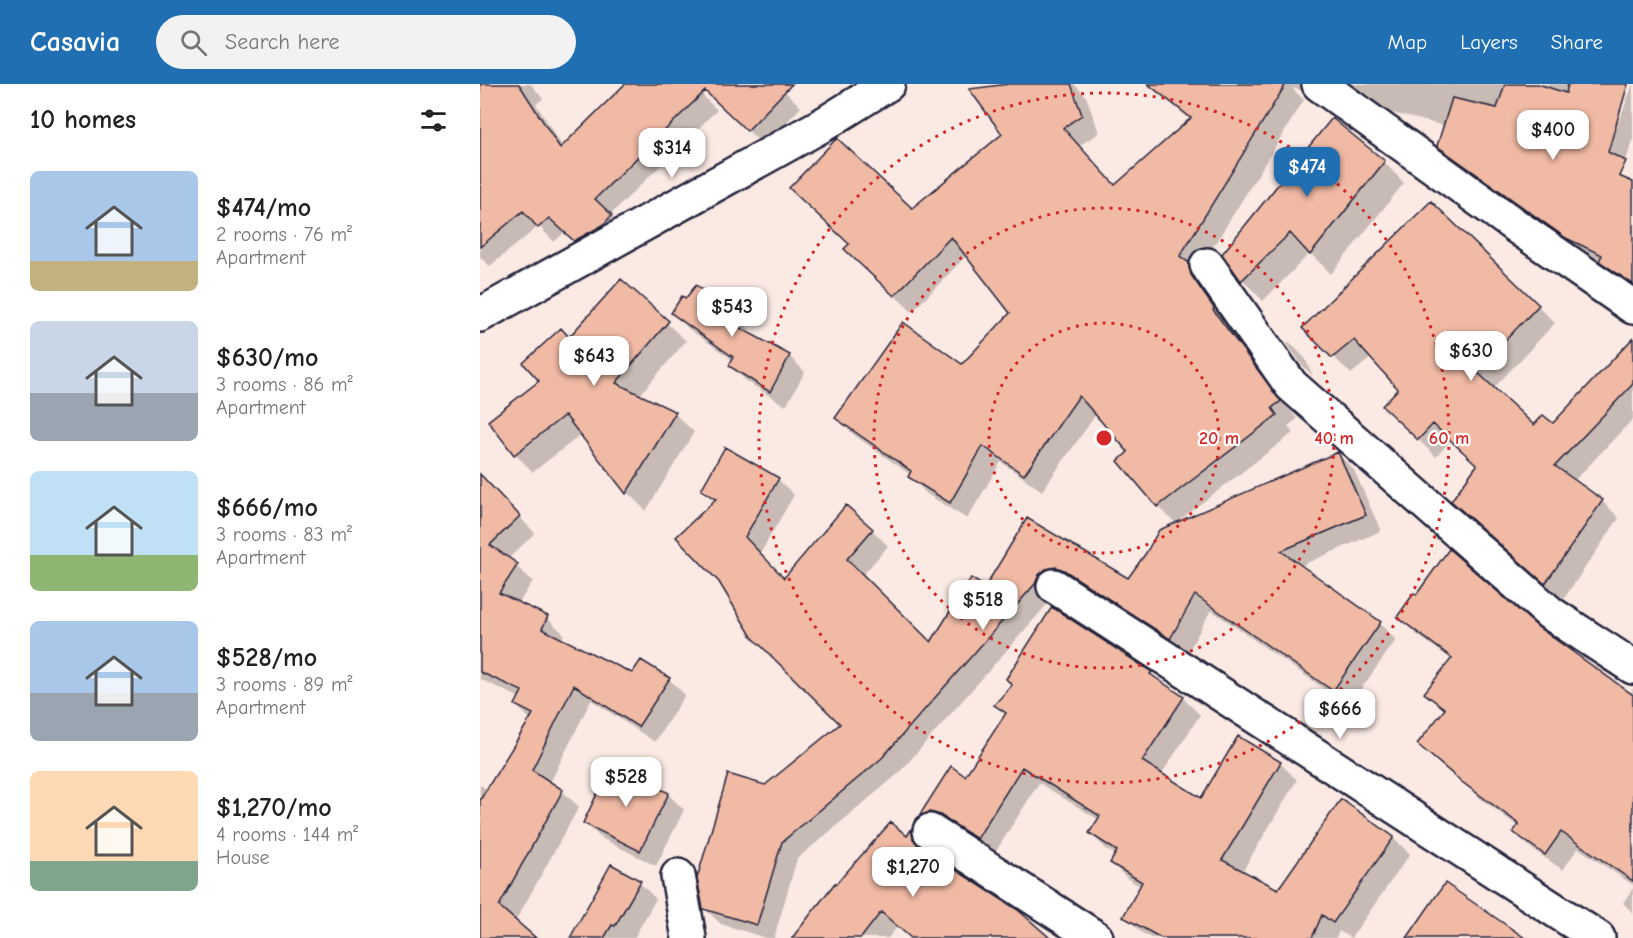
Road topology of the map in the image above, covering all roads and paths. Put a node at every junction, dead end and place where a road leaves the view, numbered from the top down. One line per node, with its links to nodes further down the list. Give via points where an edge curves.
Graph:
1 (888, 84): 5 (street, via 824,124)
2 (1319, 84): 4 (street)
3 (1208, 265): 7 (street, via 1292,385 1550,613)
4 (1633, 307)
5 (480, 315)
6 (1054, 586): 12 (street)
7 (1633, 667)
8 (930, 831): 11 (street)
9 (678, 876): 10 (street)
10 (689, 938)
11 (1096, 938)
12 (1598, 938)

